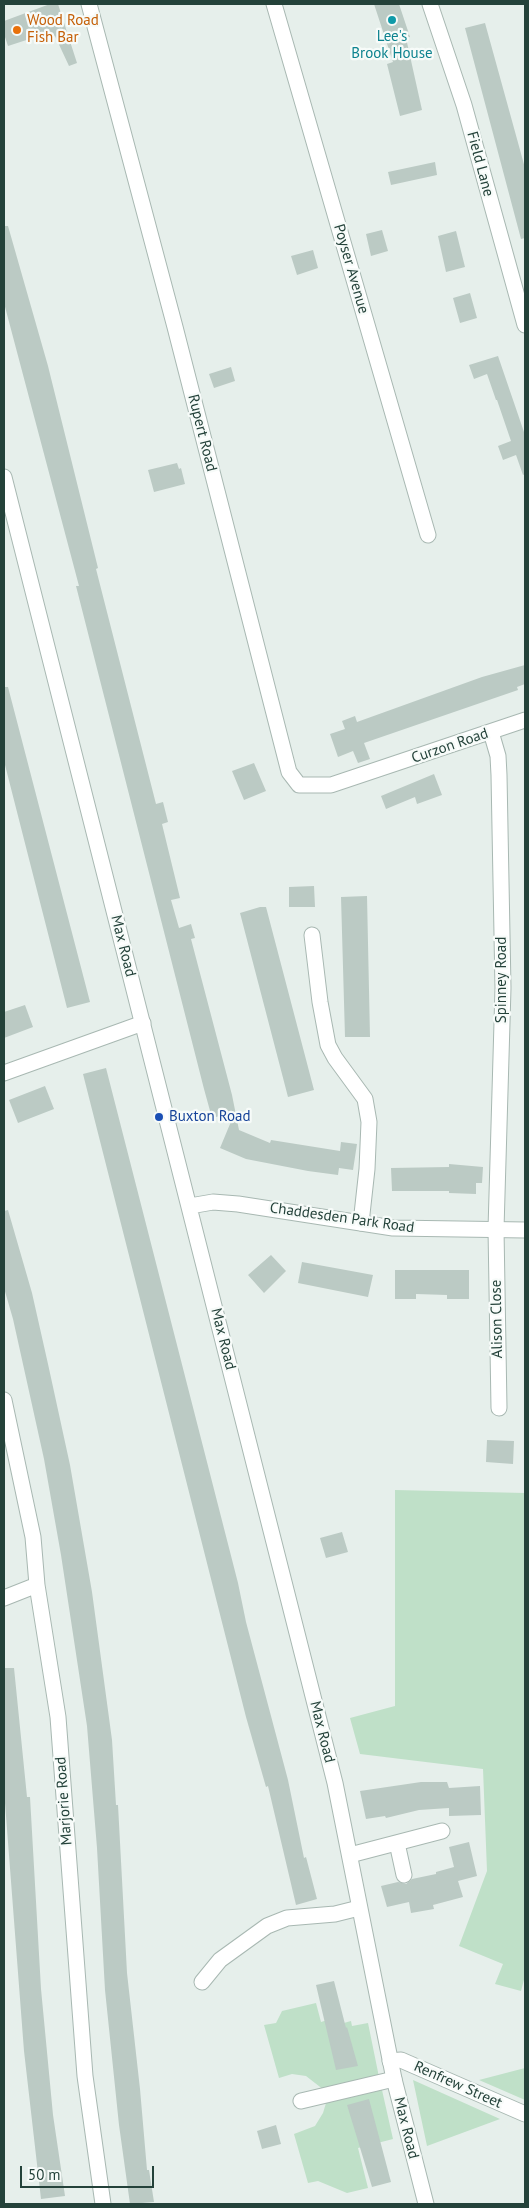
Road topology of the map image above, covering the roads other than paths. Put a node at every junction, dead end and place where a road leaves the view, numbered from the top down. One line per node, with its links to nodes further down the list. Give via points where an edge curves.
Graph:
1 (89, 4): 9 (street, Rupert Road, via 289,772 299,785 330,786)
2 (274, 4): 6 (street, Poyser Avenue)
3 (430, 4): 4 (street, Field Lane, via 464,105)
4 (525, 325)
5 (4, 477): 11 (street, Max Road)
6 (428, 535)
7 (525, 720): 8 (street, Curzon Road)
8 (491, 732): 9 (street, Curzon Road); 15 (street, Spinney Road, via 499,774 503,988)
9 (374, 771)
10 (312, 935): 14 (street, via 328,1045 365,1099 369,1122)
11 (143, 1023): 12 (street); 13 (street, Max Road)
12 (4, 1073)
13 (190, 1206): 14 (street, Chaddesden Park Road, via 213,1202 238,1204); 23 (street, Max Road, via 335,1783)
14 (361, 1223): 15 (street, Chaddesden Park Road, via 401,1228)
15 (496, 1229): 16 (street, Chaddesden Park Road); 18 (street, Alison Close)
16 (525, 1230)
17 (4, 1400): 19 (street, Marjorie Road, via 33,1537)
18 (499, 1408)
19 (37, 1585): 20 (street); 31 (street, Marjorie Road, via 58,1717 85,2076)
20 (4, 1598)
21 (442, 1831): 22 (street)
22 (397, 1843): 23 (street); 24 (street)
23 (350, 1855): 25 (street, Max Road)
24 (404, 1875)
25 (359, 1908): 26 (street, via 335,1914 264,1920 220,1960); 27 (street, Max Road)
26 (202, 1982)
27 (390, 2061): 28 (street, Max Road); 30 (street, Renfrew Street, via 400,2060)
28 (394, 2079): 29 (street); 32 (street, Max Road)
29 (301, 2101)
30 (525, 2114)
31 (103, 2204)
32 (426, 2204)

